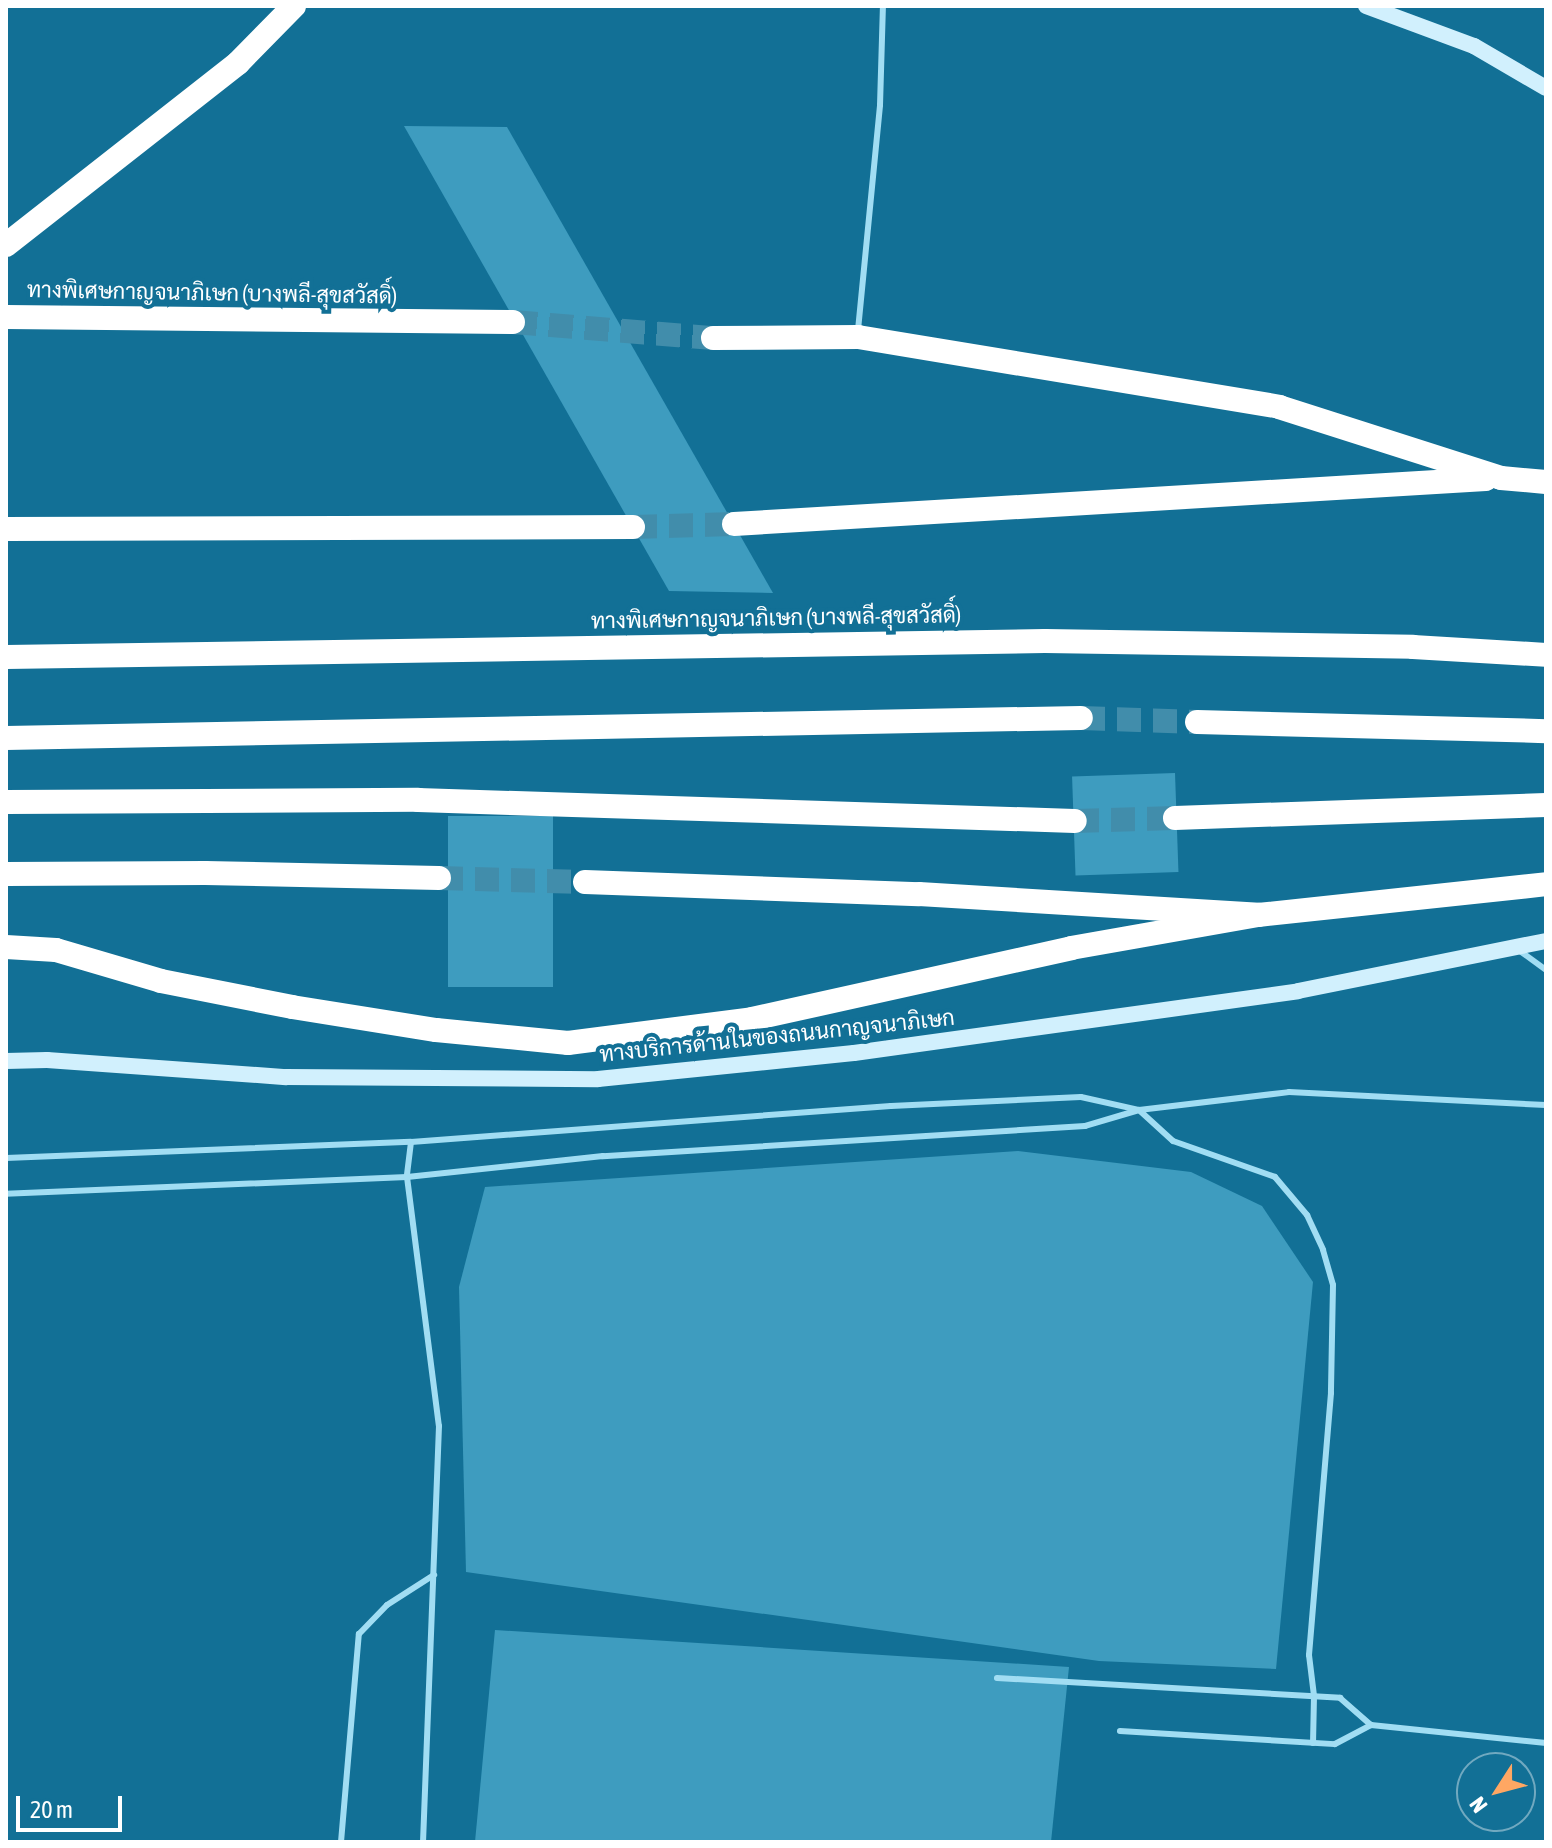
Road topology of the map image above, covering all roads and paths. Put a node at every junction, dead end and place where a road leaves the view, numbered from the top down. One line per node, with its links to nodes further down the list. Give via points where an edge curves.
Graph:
1 (294, 6): 5 (highway, via 238,63)
2 (883, 6): 8 (lane, via 880,105)
3 (1366, 6): 4 (main road, via 1474,46)
4 (1546, 88)
5 (6, 245)
6 (6, 317): 7 (highway, ทางพิเศษกาญจนาภิเษก (บางพลี-สุขสวัสดิ์))
7 (513, 322)
8 (858, 337): 9 (highway); 10 (highway, via 1279,407)
9 (713, 338)
10 (1501, 478): 11 (highway); 12 (highway)
11 (1546, 482)
12 (734, 524)
13 (633, 527): 14 (highway)
14 (6, 529)
15 (1546, 655): 16 (highway, ทางพิเศษกาญจนาภิเษก (บางพลี-สุขสวัสดิ์), via 1413,647 1045,641)
16 (6, 657)
17 (1081, 718): 20 (highway)
18 (1197, 722): 19 (highway)
19 (1546, 731)
20 (6, 738)
21 (6, 802): 24 (highway, via 418,800)
22 (1546, 805): 23 (highway)
23 (1175, 818)
24 (1075, 821)
25 (6, 874): 26 (highway)
26 (439, 878)
27 (585, 882): 29 (highway, via 904,893)
28 (1546, 884): 29 (highway)
29 (1258, 915): 31 (highway, via 1071,948 752,1019 568,1043 436,1030 292,1007 161,981 56,950)
30 (1546, 941): 32 (main road, ทางบริการด้านในของถนนกาญจนาภิเษก)
31 (6, 947)
32 (1515, 947): 33 (lane); 34 (main road, ทางบริการด้านในของถนนกาญจนาภิเษก, via 1283,994 854,1053 598,1079 286,1077)
33 (1546, 970)
34 (6, 1061)
35 (1546, 1105): 36 (lane, via 1289,1092)
36 (1139, 1110): 37 (lane, via 1081,1097); 39 (lane, via 1085,1126 603,1156); 43 (lane, via 1173,1141 1275,1177 1307,1215 1323,1250 1333,1285 1331,1393 1309,1655)
37 (411, 1142): 38 (lane); 39 (lane)
38 (6, 1158)
39 (407, 1177): 40 (lane); 41 (lane, via 439,1426)
40 (6, 1194)
41 (434, 1575): 48 (lane, via 387,1605 359,1634); 49 (lane)
42 (997, 1678): 43 (lane)
43 (1314, 1696): 44 (lane, via 1340,1698); 46 (lane)
44 (1371, 1725): 46 (lane, via 1335,1744); 47 (lane)
45 (1120, 1731): 46 (lane)
46 (1313, 1743)
47 (1546, 1743)
48 (341, 1842)
49 (423, 1842)

